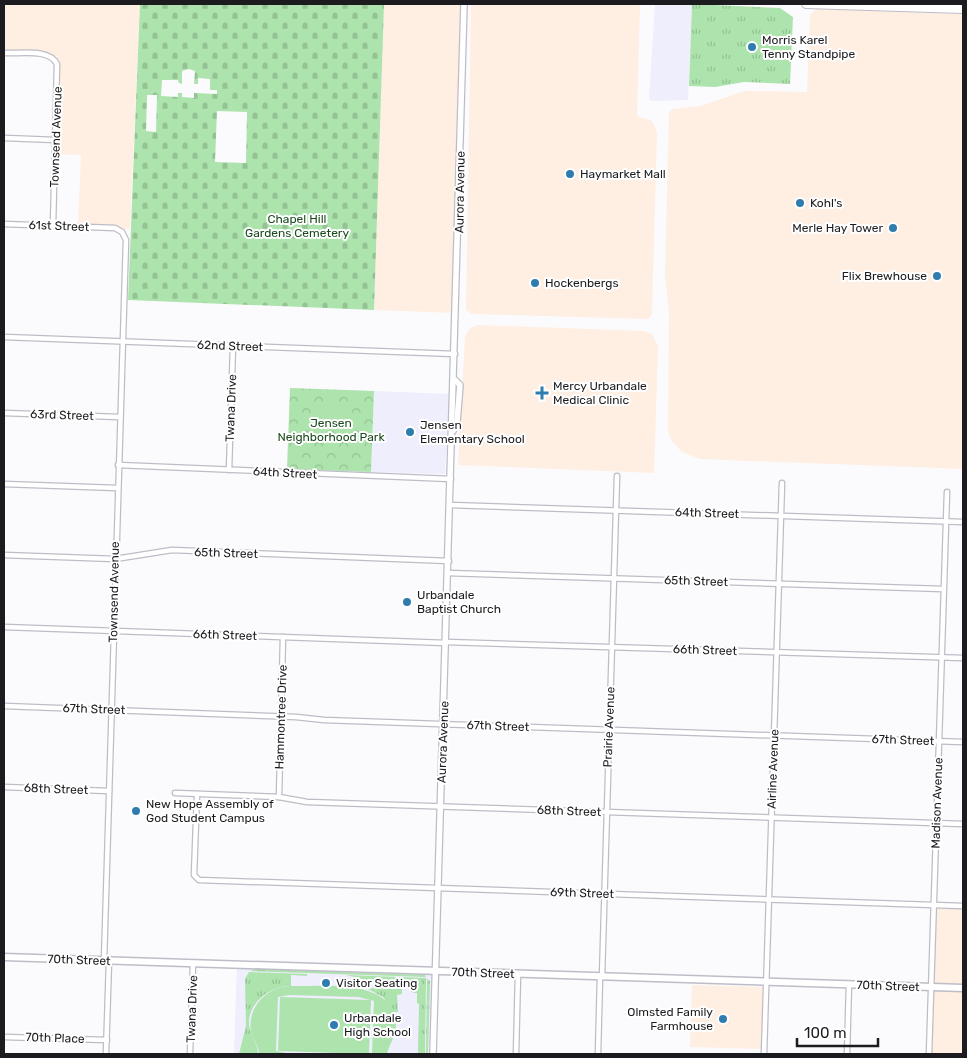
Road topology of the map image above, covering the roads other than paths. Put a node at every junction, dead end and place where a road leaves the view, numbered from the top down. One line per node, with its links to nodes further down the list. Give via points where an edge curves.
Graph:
1 (464, 4): 13 (street, Aurora Avenue)
2 (806, 4): 3 (main road)
3 (963, 9)
4 (4, 53): 6 (street, Townsend Avenue, via 46,55 58,64)
5 (4, 138): 6 (street)
6 (56, 140): 8 (street, Townsend Avenue)
7 (4, 224): 8 (street, 61st Street)
8 (53, 226): 9 (street, 61st Street)
9 (115, 228): 11 (street, Townsend Avenue, via 126,240)
10 (4, 337): 11 (street, 62nd Street)
11 (122, 342): 12 (street, 62nd Street); 15 (street, Townsend Avenue)
12 (233, 346): 13 (street, 62nd Street); 17 (street, Twana Drive)
13 (456, 354): 19 (street, Aurora Avenue, via 455,380 460,385 457,422 453,431)
14 (4, 413): 15 (street, 63rd Street)
15 (120, 417): 16 (street, Townsend Avenue)
16 (118, 465): 17 (street, 64th Street); 22 (street, Townsend Avenue)
17 (229, 470): 19 (street, 64th Street)
18 (617, 476): 25 (street, Prairie Avenue)
19 (451, 479): 24 (street, Aurora Avenue)
20 (782, 483): 26 (street, Airline Avenue)
21 (4, 484): 22 (street)
22 (117, 488): 30 (street, Townsend Avenue)
23 (946, 492): 27 (street, Madison Avenue)
24 (450, 505): 25 (street, 64th Street); 31 (street, Aurora Avenue)
25 (616, 510): 26 (street, 64th Street); 33 (street, Prairie Avenue)
26 (781, 516): 27 (street, 64th Street); 34 (street, Airline Avenue)
27 (946, 521): 28 (street, 64th Street); 35 (street, Madison Avenue)
28 (963, 522)
29 (4, 555): 30 (street, 65th Street)
30 (115, 559): 31 (street, 65th Street, via 172,550); 37 (street, Townsend Avenue)
31 (449, 561): 32 (street, Aurora Avenue)
32 (448, 573): 33 (street, 65th Street); 39 (street, Aurora Avenue)
33 (614, 578): 34 (street, 65th Street); 40 (street, Prairie Avenue)
34 (779, 584): 35 (street, 65th Street); 41 (street, Airline Avenue)
35 (943, 589): 42 (street, Madison Avenue)
36 (4, 627): 37 (street, 66th Street)
37 (113, 631): 38 (street, 66th Street); 45 (street, Townsend Avenue)
38 (283, 637): 39 (street, 66th Street); 46 (street, Hammontree Drive)
39 (446, 642): 40 (street, 66th Street); 47 (street, Aurora Avenue)
40 (612, 647): 41 (street, 66th Street); 48 (street, Prairie Avenue)
41 (776, 652): 42 (street, 66th Street); 49 (street, Airline Avenue)
42 (941, 657): 43 (street, 66th Street); 50 (street, Madison Avenue)
43 (963, 658)
44 (4, 706): 45 (street, 67th Street)
45 (112, 710): 46 (street, 67th Street); 53 (street, Townsend Avenue)
46 (281, 716): 47 (street, 67th Street); 56 (street, Hammontree Drive)
47 (443, 725): 48 (street, 67th Street); 57 (street, Aurora Avenue)
48 (609, 730): 49 (street, 67th Street); 58 (street, Prairie Avenue)
49 (774, 736): 50 (street, 67th Street); 59 (street, Airline Avenue)
50 (939, 741): 51 (street, 67th Street); 60 (street, Madison Avenue)
51 (963, 742)
52 (4, 787): 53 (street, 68th Street)
53 (109, 791): 68 (street, Townsend Avenue)
54 (175, 793): 55 (street, 68th Street)
55 (197, 794): 56 (street, 68th Street); 62 (street, 69th Street, via 196,879)
56 (279, 797): 57 (street, 68th Street, via 307,802)
57 (440, 806): 58 (street, 68th Street); 62 (street, Aurora Avenue)
58 (606, 812): 59 (street, 68th Street); 63 (street, Prairie Avenue)
59 (772, 818): 60 (street, 68th Street); 64 (street, Airline Avenue)
60 (936, 823): 61 (street, 68th Street); 65 (street, Madison Avenue)
61 (963, 824)
62 (438, 889): 63 (street, 69th Street); 70 (street, Aurora Avenue)
63 (604, 894): 64 (street, 69th Street); 72 (street, Prairie Avenue)
64 (769, 899): 65 (street, 69th Street); 73 (street, Airline Avenue)
65 (934, 905): 66 (street, 69th Street); 75 (street, Madison Avenue)
66 (963, 906)
67 (4, 957): 68 (main road, 70th Street)
68 (106, 961): 69 (main road, 70th Street); 78 (street, Townsend Avenue)
69 (193, 964): 70 (main road, 70th Street); 80 (street, Twana Drive)
70 (435, 972): 71 (main road, 70th Street); 81 (street, Aurora Avenue)
71 (518, 974): 72 (main road, 70th Street); 82 (street)
72 (601, 977): 73 (main road, 70th Street); 83 (street, Prairie Avenue)
73 (767, 982): 74 (main road, 70th Street); 84 (street, Airline Avenue)
74 (849, 984): 75 (main road, 70th Street); 85 (street)
75 (931, 987): 76 (main road, 70th Street); 86 (street, Madison Avenue)
76 (963, 988)
77 (4, 1037): 78 (street, 70th Place)
78 (106, 1040): 79 (street, Townsend Avenue)
79 (106, 1054)
80 (190, 1054)
81 (433, 1054)
82 (516, 1054)
83 (598, 1054)
84 (764, 1054)
85 (847, 1054)
86 (929, 1054)

